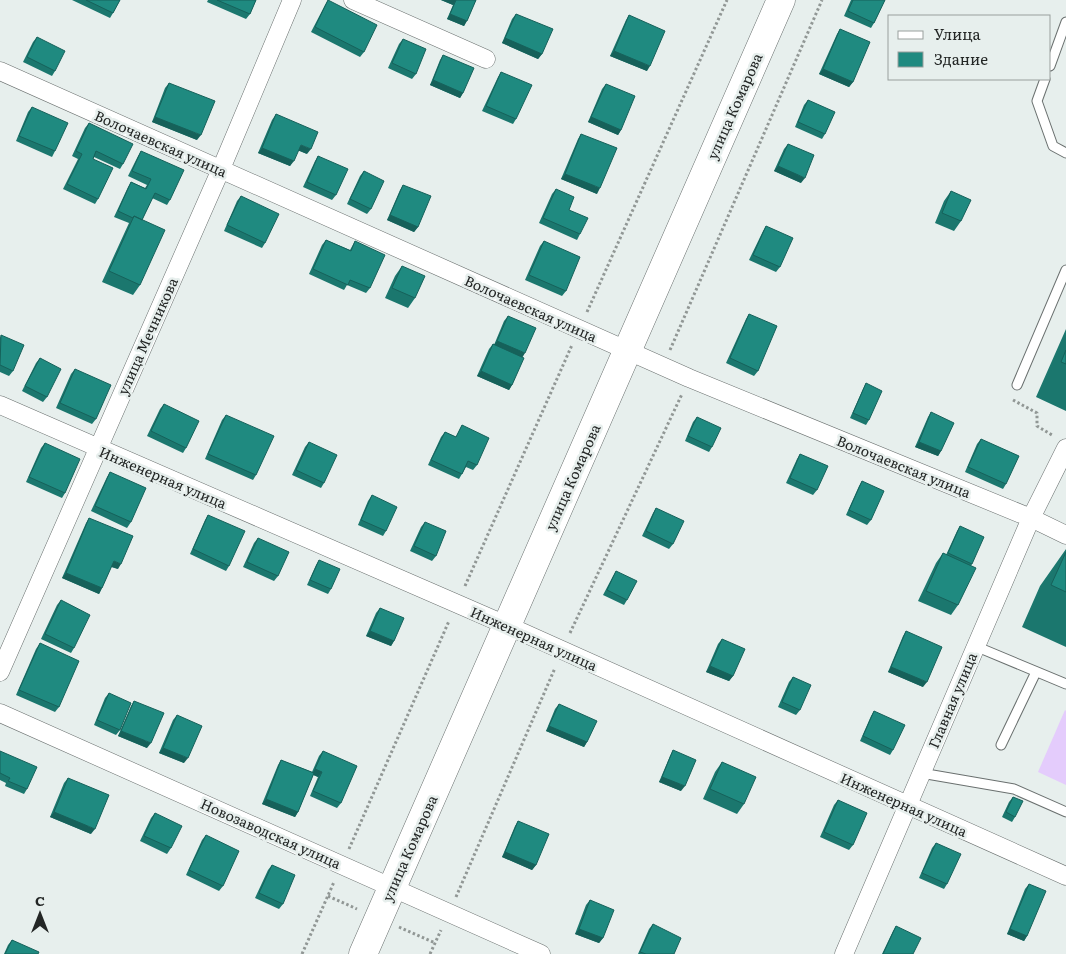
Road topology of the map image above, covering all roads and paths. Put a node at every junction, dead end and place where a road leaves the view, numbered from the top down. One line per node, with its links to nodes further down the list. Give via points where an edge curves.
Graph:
1 (292, 0): 12 (street, улица Мечникова)
2 (353, 0): 7 (street)
3 (727, 0): 14 (path)
4 (781, 0): 15 (main road, улица Комарова)
5 (822, 0): 16 (path)
6 (1066, 22): 8 (lane)
7 (486, 59)
8 (1051, 63)
9 (0, 71): 12 (street, Волочаевская улица)
10 (1045, 80): 11 (lane, via 1037,100 1053,146)
11 (1066, 153)
12 (221, 169): 14 (street, Волочаевская улица); 20 (street, улица Мечникова)
13 (1066, 270): 17 (lane)
14 (579, 330): 15 (street, Волочаевская улица); 23 (path)
15 (627, 351): 16 (street, Волочаевская улица); 24 (main road, улица Комарова)
16 (662, 367): 21 (street, Волочаевская улица)
17 (1017, 385): 19 (path, via 1013,401 1038,413 1037,426)
18 (0, 405): 20 (street, Инженерная улица)
19 (1062, 443): 21 (street, Главная улица)
20 (98, 448): 23 (street, Инженерная улица); 26 (street, улица Мечникова)
21 (1031, 518): 22 (street, Волочаевская улица); 25 (street, Главная улица)
22 (1066, 535)
23 (457, 604): 24 (street, Инженерная улица); 34 (path)
24 (506, 625): 32 (street, Инженерная улица); 36 (main road, улица Комарова)
25 (975, 646): 27 (lane); 31 (street, Главная улица)
26 (0, 672)
27 (1036, 672): 28 (lane); 30 (lane)
28 (1066, 684)
29 (0, 713): 34 (street, Новозаводская улица)
30 (1001, 745)
31 (921, 773): 32 (street, Главная улица); 33 (lane, via 1014,789)
32 (907, 806): 35 (street, Инженерная улица); 40 (street, Главная улица)
33 (1066, 812)
34 (342, 865): 36 (street, Новозаводская улица); 37 (path)
35 (1066, 876)
36 (392, 887): 38 (main road, улица Комарова); 39 (street, Новозаводская улица)
37 (302, 954)
38 (363, 954)
39 (541, 954)
40 (844, 954)

